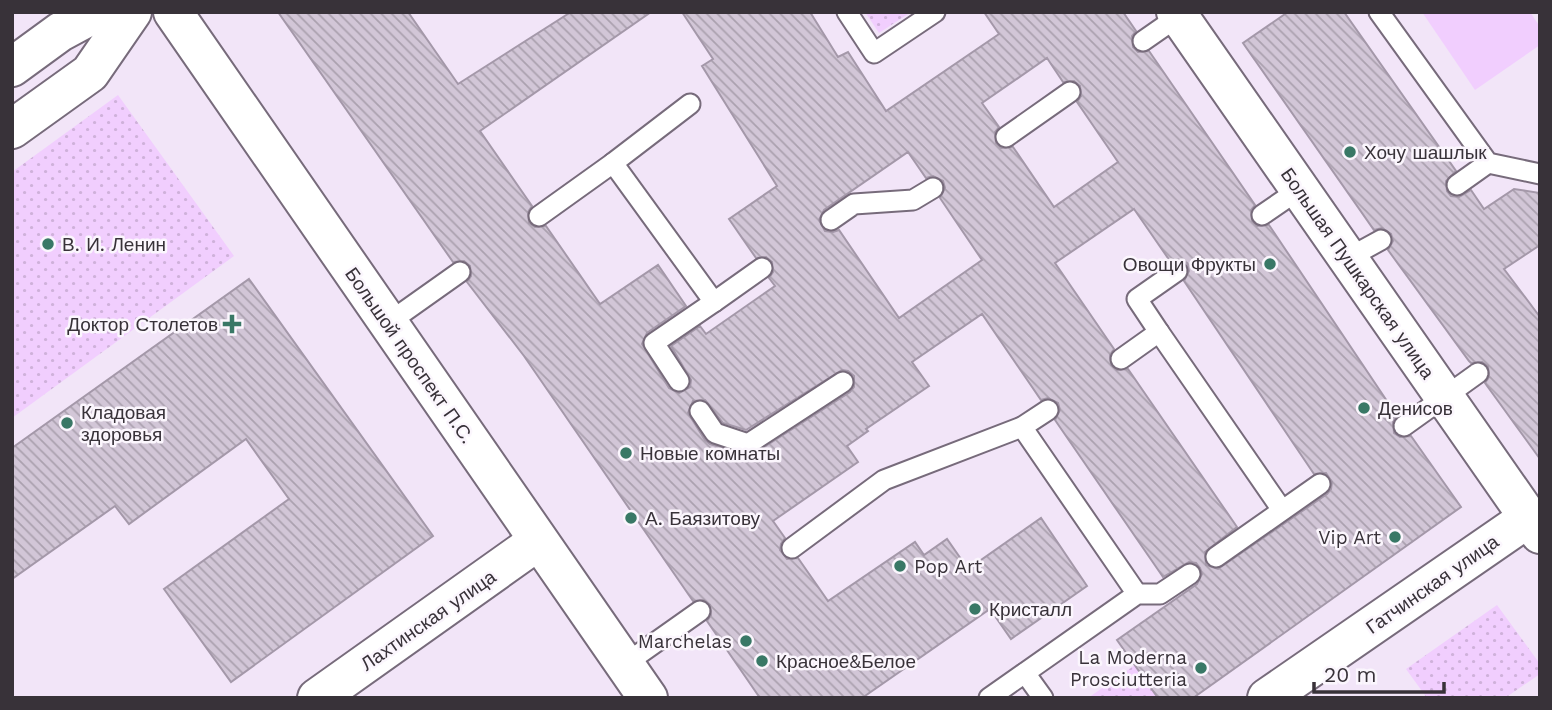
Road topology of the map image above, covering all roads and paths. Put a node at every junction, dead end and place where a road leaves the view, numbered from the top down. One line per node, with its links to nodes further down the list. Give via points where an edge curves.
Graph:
1 (97, 12): 9 (main road)
2 (132, 12): 12 (main road, via 90,73)
3 (173, 12): 29 (main road, Большой проспект П.С.)
4 (847, 12): 5 (lane, via 874,53)
5 (934, 12)
6 (1379, 12): 15 (lane)
7 (1178, 14): 8 (lane); 19 (main road, Большая Пушкарская улица)
8 (1143, 41)
9 (12, 67)
10 (1070, 92): 13 (lane)
11 (690, 104): 14 (lane)
12 (12, 130)
13 (1006, 137)
14 (613, 163): 21 (lane); 28 (lane)
15 (1488, 163): 16 (lane); 17 (lane)
16 (1540, 174)
17 (1457, 185)
18 (933, 188): 22 (lane, via 913,200 854,204)
19 (1300, 189): 20 (lane); 24 (main road, Большая Пушкарская улица)
20 (1262, 215)
21 (538, 216)
22 (831, 220)
23 (1381, 240): 24 (lane)
24 (1348, 258): 35 (main road, Большая Пушкарская улица)
25 (762, 268): 28 (lane)
26 (1177, 271): 30 (lane, via 1137,299)
27 (460, 272): 29 (lane)
28 (714, 302): 33 (lane, via 654,343)
29 (388, 323): 43 (main road, Большой проспект П.С.)
30 (1160, 332): 31 (lane); 41 (lane)
31 (1121, 359)
32 (1478, 373): 35 (lane)
33 (679, 381)
34 (843, 382): 37 (lane, via 748,444 715,433)
35 (1445, 398): 38 (lane); 42 (main road, Большая Пушкарская улица)
36 (1048, 410): 39 (lane)
37 (700, 411)
38 (1404, 426)
39 (1022, 427): 44 (lane, via 884,480); 47 (lane)
40 (1320, 484): 41 (lane)
41 (1282, 510): 45 (lane)
42 (1534, 526): 55 (main road, Гатчинская улица)
43 (538, 541): 49 (main road, Большой проспект П.С.); 51 (main road, Лахтинская улица)
44 (792, 548)
45 (1216, 556)
46 (1190, 575): 47 (lane, via 1160,594)
47 (1137, 594): 50 (lane)
48 (700, 611): 49 (lane)
49 (625, 664): 52 (main road, Большой проспект П.С.)
50 (1025, 673): 53 (lane); 54 (lane)
51 (317, 698)
52 (648, 698)
53 (989, 698)
54 (1043, 698)
55 (1267, 698)

